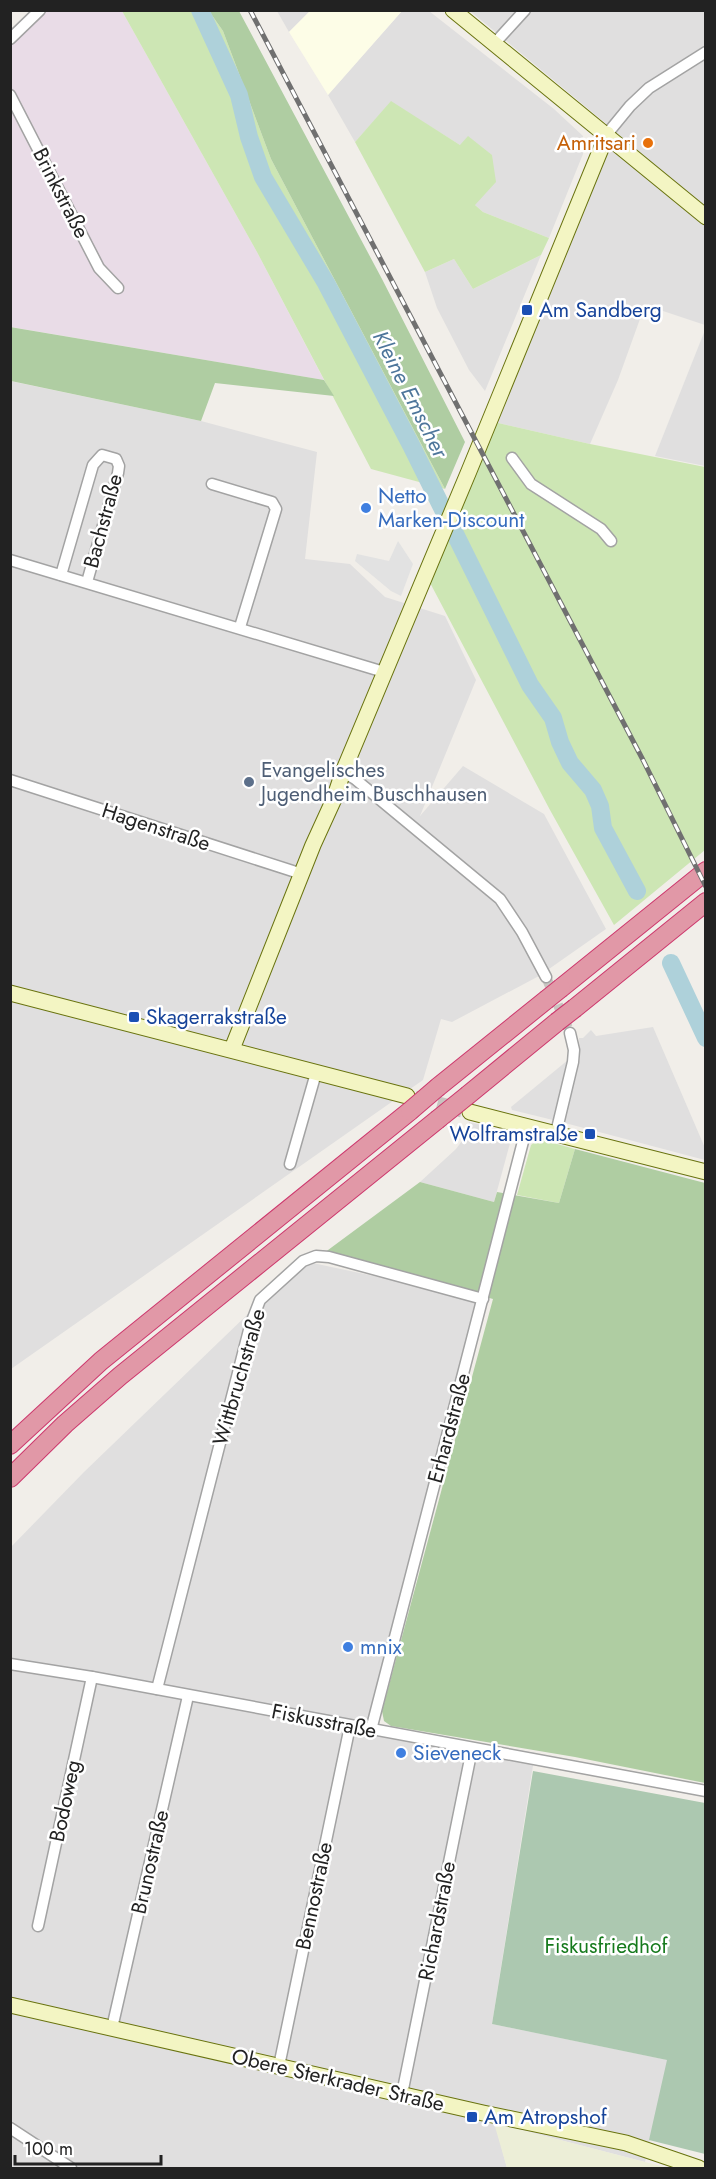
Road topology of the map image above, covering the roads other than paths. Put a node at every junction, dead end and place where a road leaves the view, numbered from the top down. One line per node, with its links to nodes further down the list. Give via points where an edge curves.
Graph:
1 (40, 10): 4 (street)
2 (453, 10): 5 (street)
3 (525, 10): 5 (street)
4 (10, 39)
5 (494, 44): 8 (street)
6 (705, 52): 8 (street, via 649,88)
7 (10, 94): 10 (street, Brinkstraße, via 99,268)
8 (607, 134): 9 (street); 18 (street)
9 (705, 217)
10 (118, 288)
11 (512, 458): 13 (street, via 531,484 601,529)
12 (212, 484): 17 (street, via 272,502 276,509)
13 (611, 541)
14 (10, 560): 15 (street, Bachstraße)
15 (61, 575): 16 (street, Bachstraße); 16 (street, Bachstraße, via 93,465 102,455 116,459 119,466)
16 (87, 582): 17 (street, Bachstraße)
17 (240, 627): 18 (street, Bachstraße)
18 (384, 672): 19 (street)
19 (343, 772): 22 (street); 24 (street, via 500,899)
20 (10, 780): 22 (street, Hagenstraße)
21 (705, 871): 29 (highway, bridge, via 438,1087)
22 (302, 874): 27 (street)
23 (705, 902): 26 (highway, bridge, via 575,1008)
24 (546, 977)
25 (10, 993): 27 (street)
26 (564, 1027): 30 (highway); 32 (street, via 574,1050)
27 (232, 1049): 28 (street)
28 (316, 1072): 29 (street); 33 (street)
29 (408, 1103): 36 (highway, via 101,1361)
30 (469, 1103): 31 (street); 37 (highway, bridge, via 437,1120 120,1376)
31 (526, 1126): 32 (street); 35 (street, Erhardstraße)
32 (556, 1133): 34 (street)
33 (290, 1164)
34 (705, 1172)
35 (483, 1299): 40 (street, Wittbruchstraße, via 316,1256 303,1261 260,1300 249,1326); 43 (street, Erhardstraße)
36 (10, 1445)
37 (10, 1478)
38 (11, 1664): 39 (street, Fiskusstraße)
39 (92, 1677): 40 (street, Fiskusstraße); 46 (street, Bodoweg)
40 (158, 1689): 41 (street, Fiskusstraße)
41 (188, 1696): 42 (street, Fiskusstraße); 48 (street, Brunostraße)
42 (350, 1726): 43 (street, Fiskusstraße); 49 (street, Bennostraße)
43 (371, 1730): 44 (street, Fiskusstraße)
44 (472, 1749): 45 (street, Fiskusstraße); 50 (street, Richardstraße)
45 (705, 1791)
46 (38, 1926)
47 (10, 2005): 48 (street, Obere Sterkrader Straße)
48 (112, 2028): 49 (street, Obere Sterkrader Straße)
49 (279, 2066): 50 (street, Obere Sterkrader Straße)
50 (402, 2094): 53 (street, Obere Sterkrader Straße, via 626,2143)
51 (10, 2128): 52 (street)
52 (71, 2169)
53 (699, 2169)

